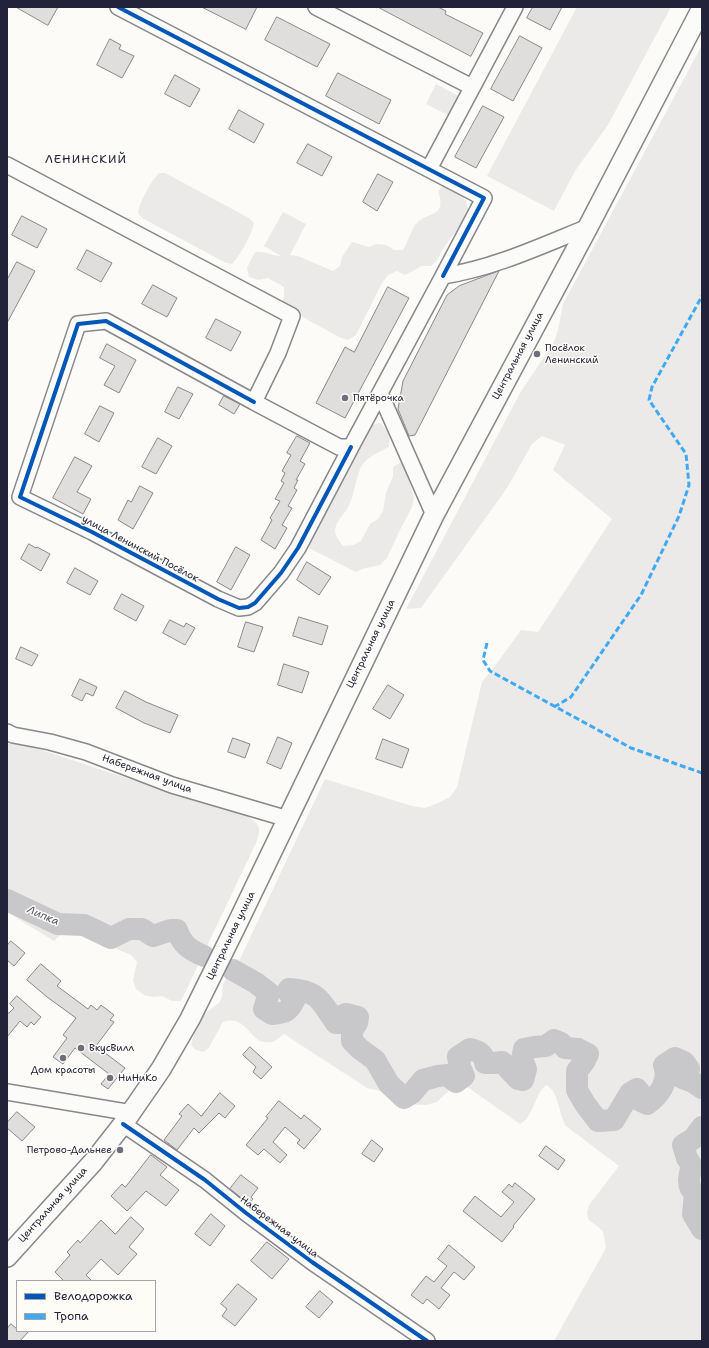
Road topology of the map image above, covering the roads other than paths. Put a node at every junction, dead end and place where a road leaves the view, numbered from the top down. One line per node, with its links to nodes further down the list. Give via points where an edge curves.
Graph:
1 (118, 7): 7 (street)
2 (316, 7): 5 (street)
3 (515, 7): 5 (street)
4 (702, 8): 8 (main road, Центральная улица)
5 (472, 88): 7 (street)
6 (7, 165): 11 (street, via 292,316 278,353)
7 (429, 169): 9 (street, via 484,198)
8 (588, 227): 9 (street, via 513,257 464,273); 13 (main road, Центральная улица)
9 (443, 276): 10 (street)
10 (380, 393): 12 (street); 13 (street)
11 (254, 402): 12 (street, via 339,447); 12 (street, улица Ленинский Посёлок, via 106,321 78,324 20,497 218,599 239,608 248,607 255,603 298,548)
12 (352, 447)
13 (434, 515): 15 (main road, Центральная улица)
14 (7, 732): 15 (street, Набережная улица, via 14,736 86,752 172,785)
15 (288, 819): 17 (main road, Центральная улица, via 190,1019)
16 (7, 1092): 17 (street)
17 (128, 1118): 18 (main road, Центральная улица, via 94,1161); 19 (street, Набережная улица, via 246,1213)
18 (7, 1256)
19 (426, 1341)

